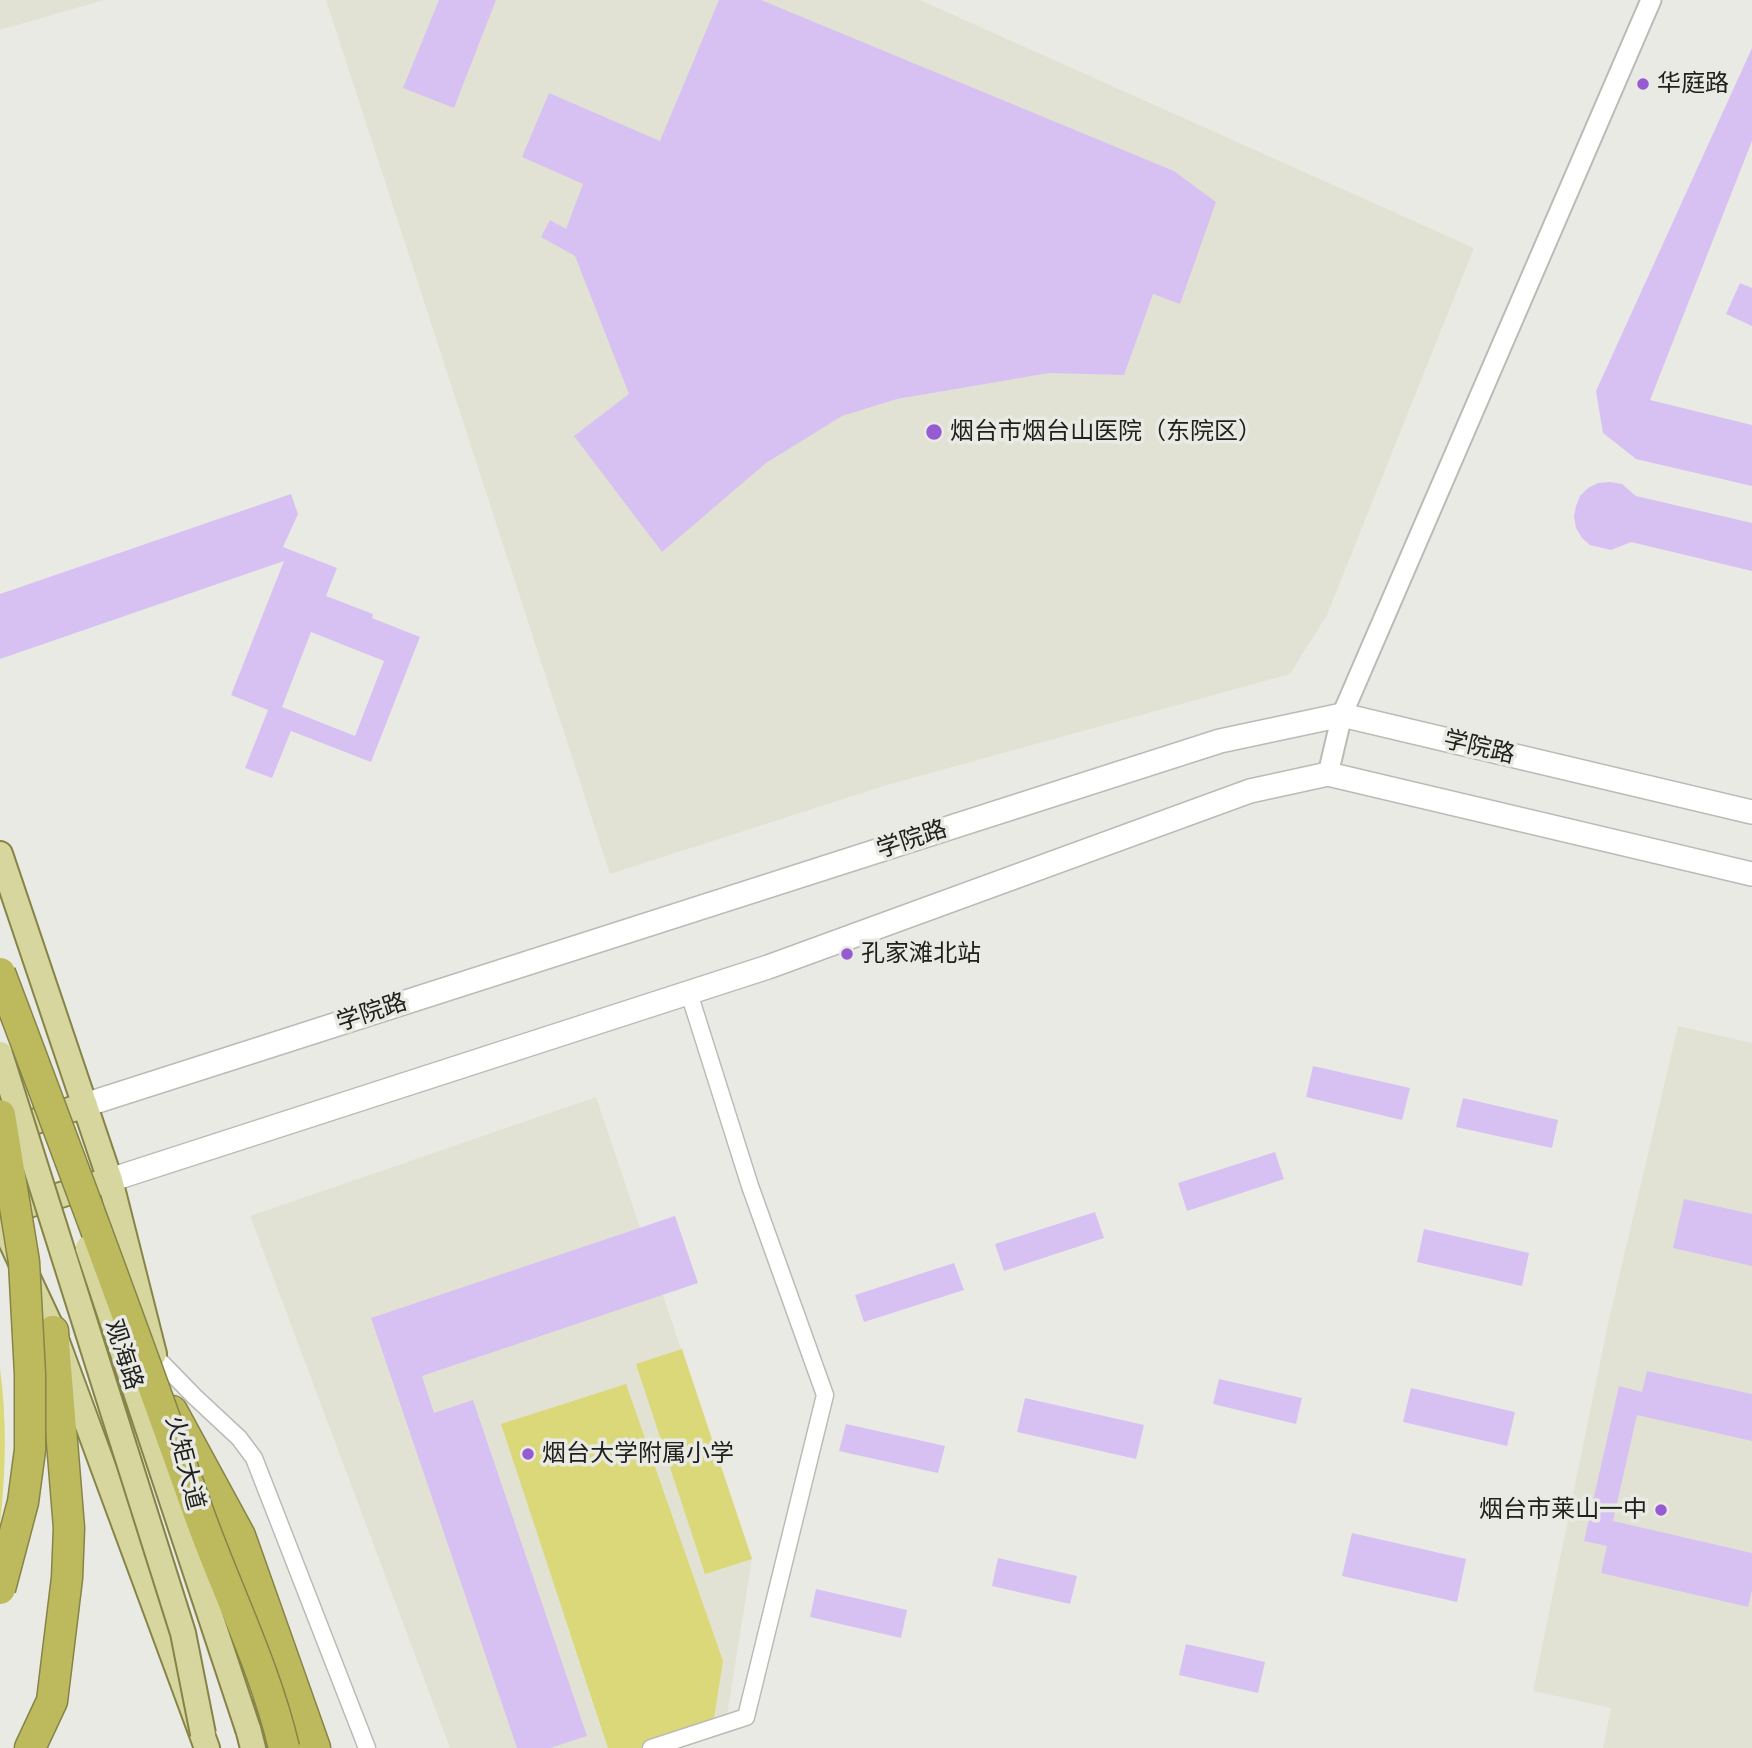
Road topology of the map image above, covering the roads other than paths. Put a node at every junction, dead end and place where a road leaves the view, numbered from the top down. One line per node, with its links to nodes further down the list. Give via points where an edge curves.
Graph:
1 (1651, 0): 2 (street)
2 (1342, 715): 3 (street); 4 (main road, 学院路); 11 (main road, 学院路, via 1220,741)
3 (1328, 774): 6 (main road); 9 (main road, via 1250,791)
4 (1752, 812)
5 (0, 853): 11 (main road)
6 (1752, 874)
7 (0, 973): 23 (highway, bridge, via 201,1520 243,1620)
8 (0, 979): 20 (main road, 观海路, bridge)
9 (689, 993): 14 (main road); 26 (street, via 750,1186 825,1395 746,1717)
10 (0, 1054): 21 (main road, 观海路, bridge, via 183,1633)
11 (85, 1105): 13 (main road); 14 (main road)
12 (0, 1115): 19 (highway, bridge, via 24,1262 30,1374 23,1502)
13 (0, 1133)
14 (110, 1180): 15 (main road); 17 (main road, 火矩大道)
15 (0, 1216): 16 (main road)
16 (53, 1331): 21 (main road); 22 (highway, via 69,1528 67,1578 52,1701)
17 (154, 1355): 18 (main road, 火矩大道); 25 (street, via 254,1458)
18 (171, 1409): 20 (main road, 火矩大道); 24 (highway, via 240,1536)
19 (0, 1589)
20 (251, 1739)
21 (205, 1741)
22 (30, 1748)
23 (284, 1748)
24 (315, 1748)
25 (368, 1748)
26 (651, 1748)

